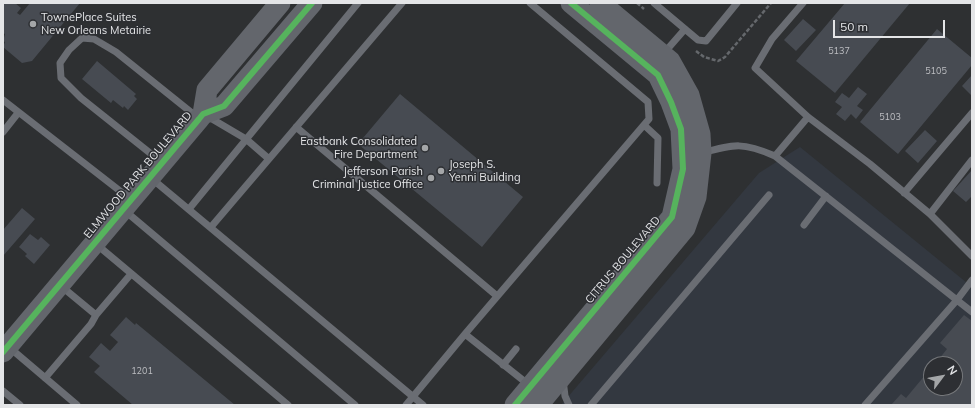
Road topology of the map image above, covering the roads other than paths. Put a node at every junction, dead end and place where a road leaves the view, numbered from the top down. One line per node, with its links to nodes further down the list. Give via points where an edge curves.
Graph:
1 (280, 3): 16 (street, ELMWOOD PARK BOULEVARD, via 207,90)
2 (312, 3): 16 (street, ELMWOOD PARK BOULEVARD, via 224,106)
3 (358, 3): 21 (lane)
4 (402, 3): 19 (lane)
5 (530, 3): 18 (lane, via 648,102 649,119)
6 (571, 3): 22 (street, CITRUS BOULEVARD, via 658,75)
7 (600, 3): 12 (street, CITRUS BOULEVARD)
8 (654, 3): 11 (lane)
9 (737, 3): 11 (lane, via 706,41 698,40)
10 (803, 3): 17 (lane, via 772,40 755,68)
11 (685, 29): 12 (lane)
12 (663, 55): 22 (street, CITRUS BOULEVARD, via 670,61 689,96 700,134)
13 (3, 100): 14 (lane)
14 (18, 112): 20 (lane); 31 (lane)
15 (972, 113): 28 (lane)
16 (201, 116): 21 (lane); 26 (street, ELMWOOD PARK BOULEVARD); 26 (lane, via 116,52 94,39 82,38 69,50 60,63 61,78)
17 (808, 117): 23 (lane); 28 (lane)
18 (644, 125): 27 (lane, via 658,138); 41 (lane)
19 (296, 127): 24 (lane); 41 (lane)
20 (3, 132)
21 (246, 139): 24 (lane); 32 (lane)
22 (692, 154): 23 (lane, via 734,144 753,146); 49 (street, CITRUS BOULEVARD, via 696,197 685,228); 52 (street, CITRUS BOULEVARD, via 683,169 672,217)
23 (775, 156): 30 (lane)
24 (269, 159): 35 (lane)
25 (972, 160): 33 (lane)
26 (156, 170): 31 (street, ELMWOOD PARK BOULEVARD); 32 (lane)
27 (657, 183)
28 (904, 193): 33 (lane)
29 (769, 195): 62 (lane)
30 (826, 196): 34 (lane); 42 (lane)
31 (127, 204): 36 (street, ELMWOOD PARK BOULEVARD); 57 (lane)
32 (189, 209): 35 (lane)
33 (930, 214): 37 (lane)
34 (804, 225)
35 (211, 227): 53 (lane)
36 (94, 243): 38 (lane); 40 (street, ELMWOOD PARK BOULEVARD)
37 (972, 256)
38 (131, 274): 44 (lane); 56 (lane)
39 (972, 280): 42 (lane)
40 (59, 285): 44 (lane); 47 (street, ELMWOOD PARK BOULEVARD)
41 (497, 296): 45 (lane)
42 (957, 300): 43 (lane); 63 (lane)
43 (972, 312)
44 (96, 315): 50 (lane)
45 (465, 334): 48 (lane); 53 (lane)
46 (516, 349): 48 (lane)
47 (6, 350): 50 (lane)
48 (503, 365): 52 (lane)
49 (562, 377): 52 (street, CITRUS BOULEVARD); 61 (lane, via 565,396)
50 (45, 378): 55 (lane)
51 (3, 391): 54 (lane)
52 (538, 395): 60 (street, CITRUS BOULEVARD)
53 (414, 396): 58 (lane); 59 (lane)
54 (20, 405)
55 (77, 405)
56 (288, 405)
57 (355, 405)
58 (406, 405)
59 (423, 405)
60 (515, 405)
61 (570, 405)
62 (591, 405)
63 (865, 405)

